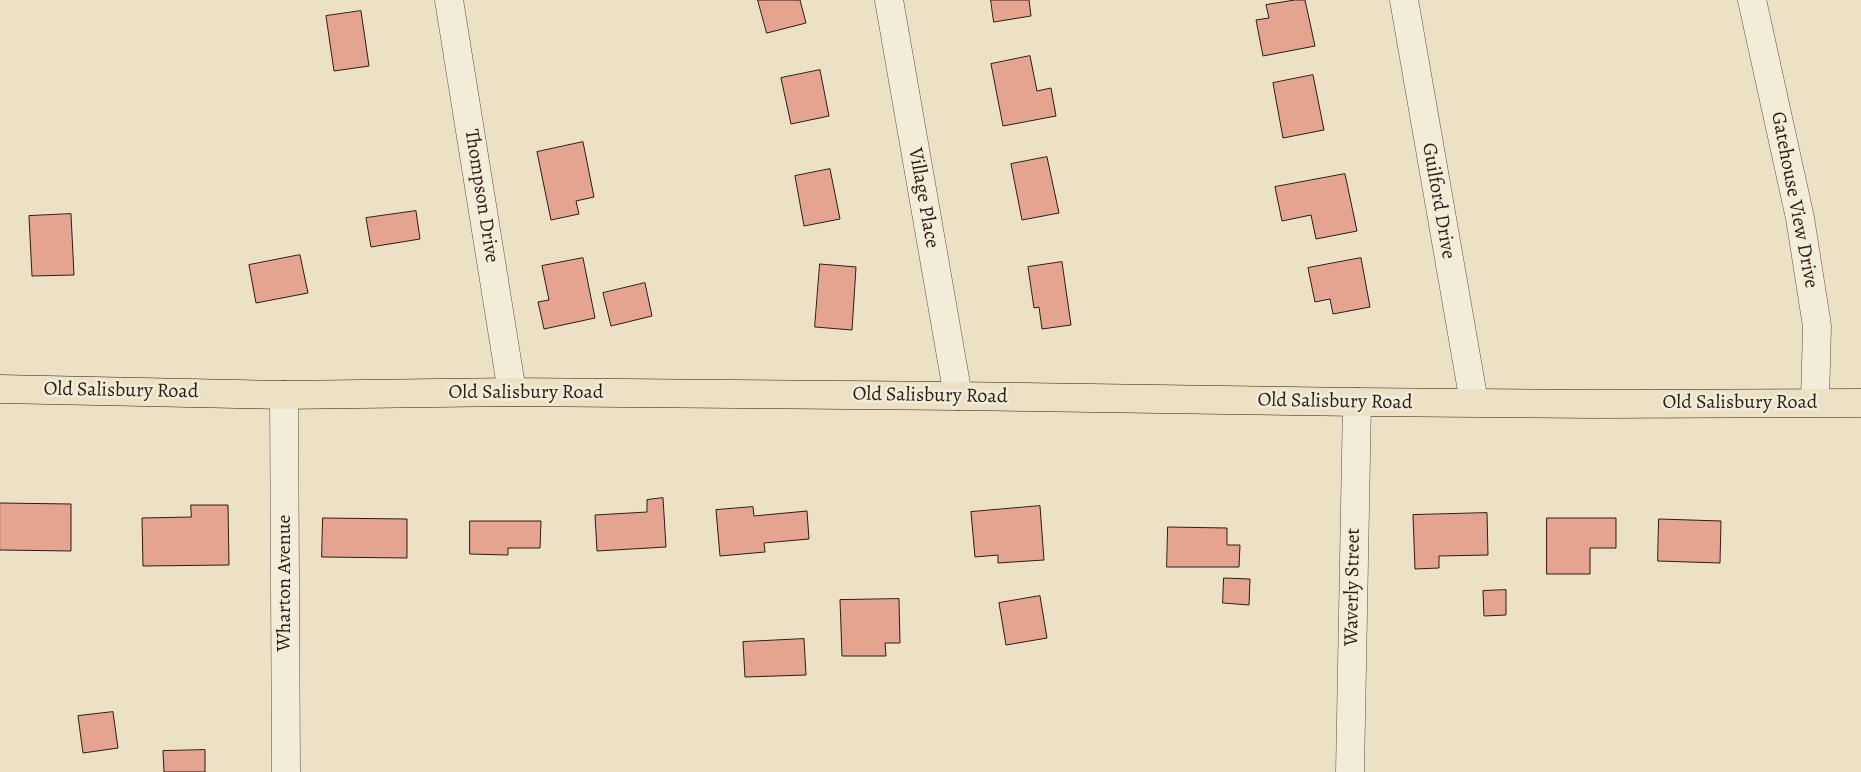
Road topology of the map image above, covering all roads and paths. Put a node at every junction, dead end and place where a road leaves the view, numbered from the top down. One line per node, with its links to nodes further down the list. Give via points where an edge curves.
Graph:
1 (449, 0): 6 (street, Thompson Drive)
2 (889, 0): 8 (street, Village Place)
3 (1404, 0): 10 (street, Guilford Drive)
4 (1752, 0): 11 (street, Gatehouse View Drive, via 1800,218 1814,306 1817,326)
5 (0, 389): 7 (main road, Old Salisbury Road)
6 (512, 392): 7 (main road, Old Salisbury Road); 8 (main road, Old Salisbury Road)
7 (284, 395): 13 (street, Wharton Avenue)
8 (958, 396): 9 (main road, Old Salisbury Road)
9 (1357, 402): 10 (main road, Old Salisbury Road); 14 (street, Waverly Street)
10 (1474, 402): 11 (main road, Old Salisbury Road)
11 (1814, 402): 12 (main road, Old Salisbury Road)
12 (1861, 403)
13 (286, 772)
14 (1350, 772)

